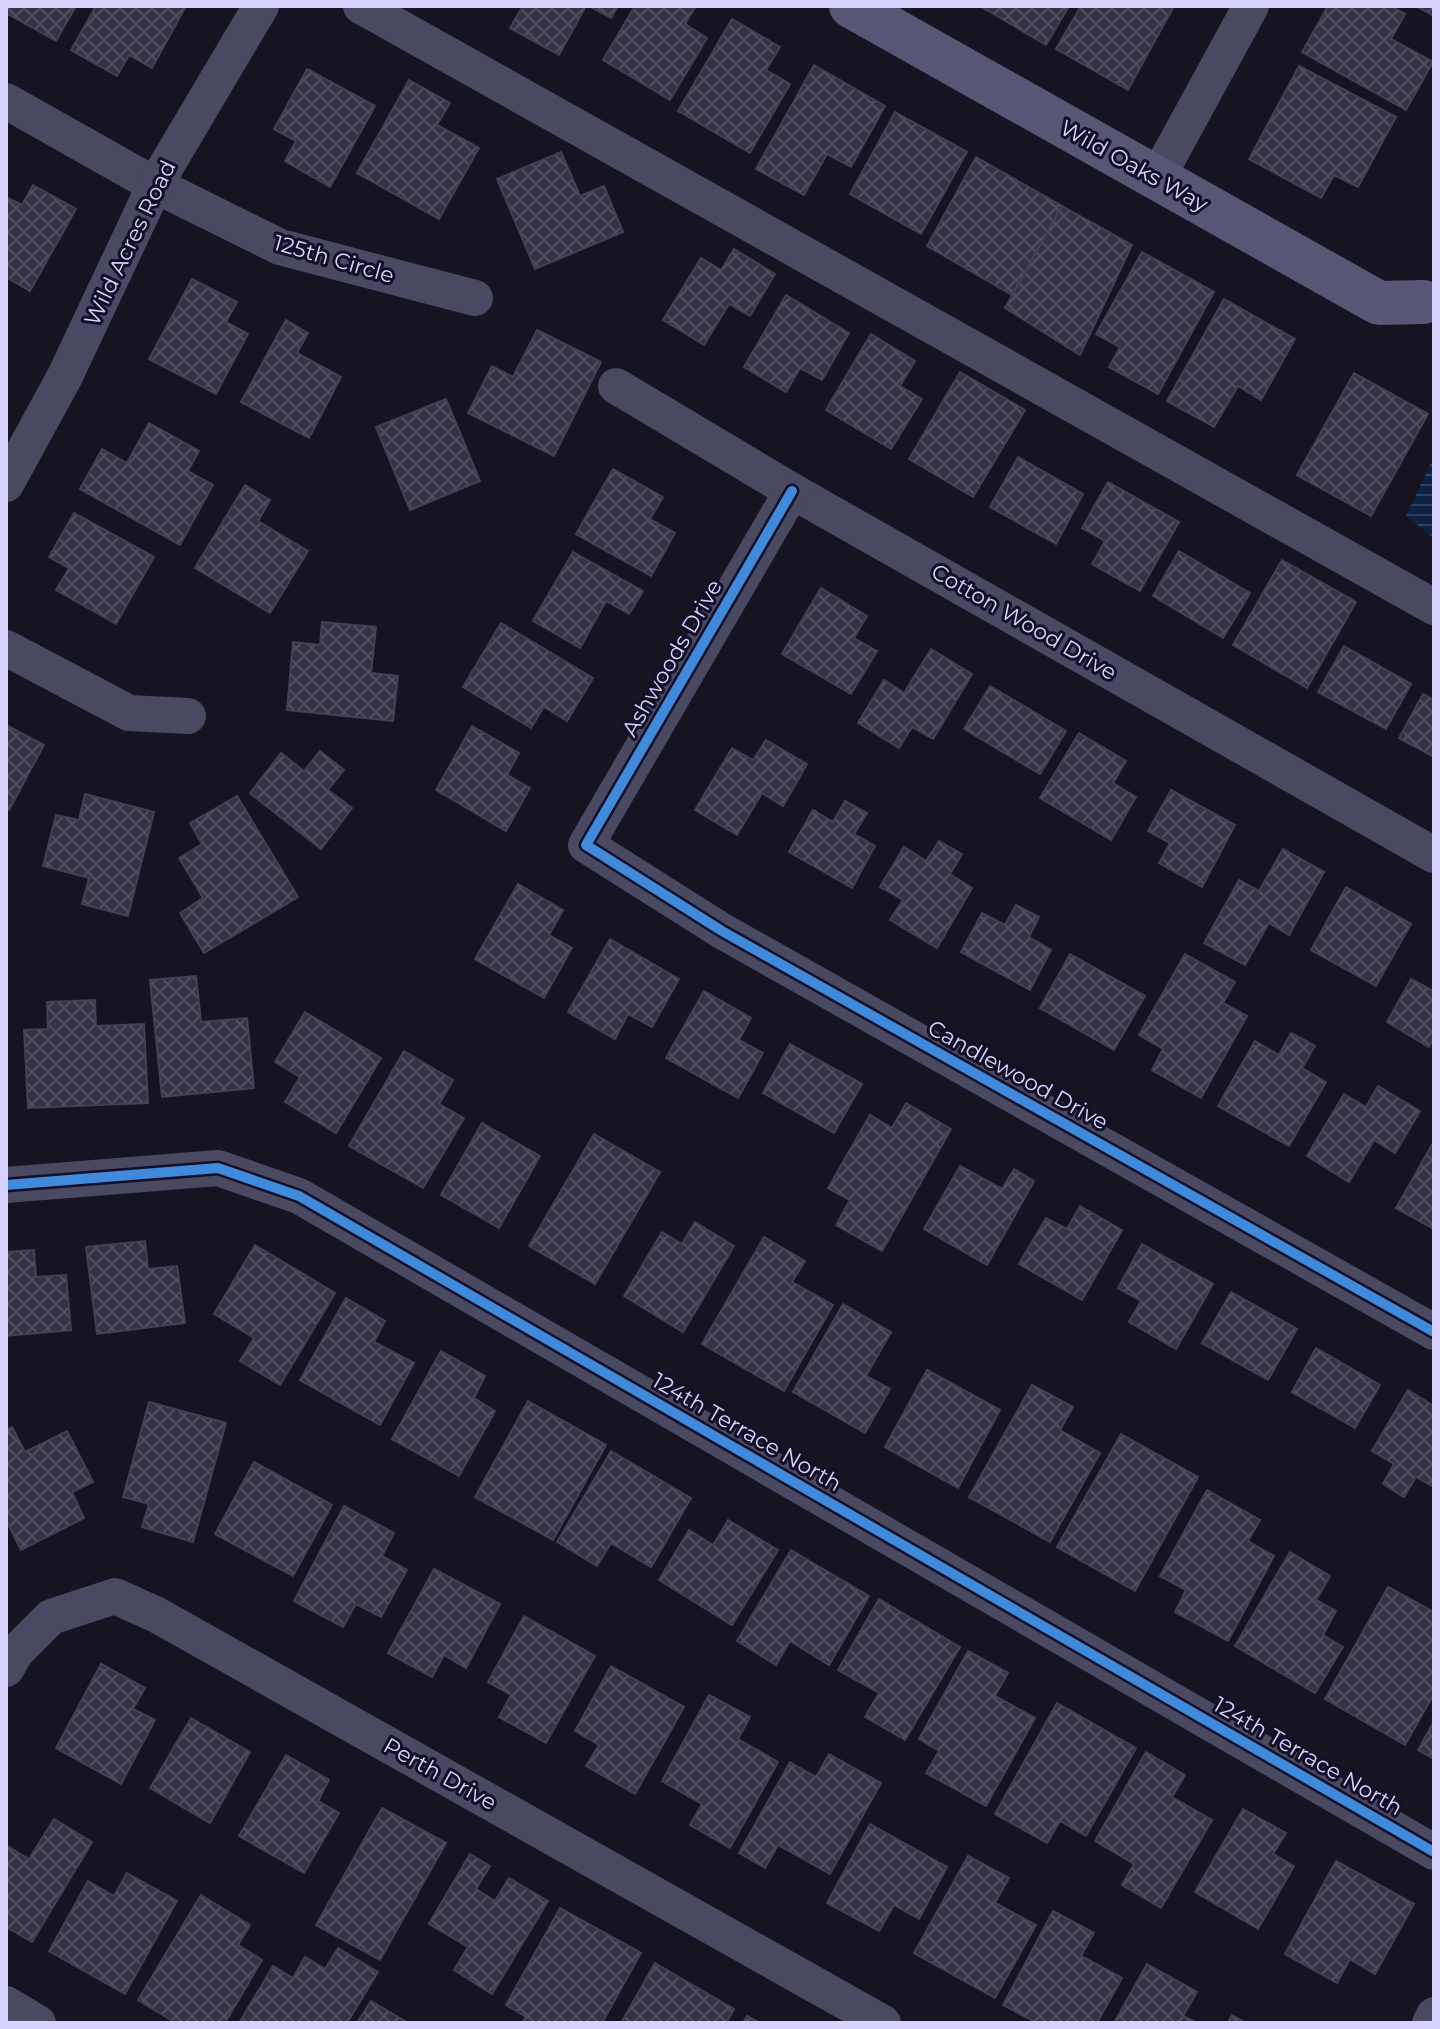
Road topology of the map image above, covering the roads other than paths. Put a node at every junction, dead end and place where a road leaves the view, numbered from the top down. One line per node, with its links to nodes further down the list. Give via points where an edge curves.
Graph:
1 (261, 6): 7 (street, Wild Acres Road)
2 (361, 6): 13 (street)
3 (851, 6): 6 (street, Wild Oaks Way)
4 (1251, 6): 6 (street)
5 (6, 101): 7 (street, 125th Circle)
6 (1157, 178): 9 (street, Wild Oaks Way, via 1379,303)
7 (155, 185): 8 (street, 125th Circle, via 280,247); 11 (street, Wild Acres Road, via 65,376)
8 (475, 298)
9 (1423, 302)
10 (616, 386): 12 (street, Cotton Wood Drive)
11 (6, 484)
12 (792, 491): 16 (street, Ashwoods Drive); 17 (street, Cotton Wood Drive)
13 (1434, 607)
14 (6, 648): 15 (street, via 129,713)
15 (188, 716)
16 (586, 845): 19 (street, Candlewood Drive, via 722,931)
17 (1434, 855)
18 (6, 1185): 21 (street, 124th Terrace North, via 218,1168 299,1196)
19 (1434, 1332)
20 (6, 1669): 25 (street, Perth Drive, via 51,1617 115,1596)
21 (1434, 1852)
22 (6, 2004): 24 (street)
23 (1434, 2015): 26 (street)
24 (38, 2023)
25 (883, 2023)
26 (1430, 2023)

